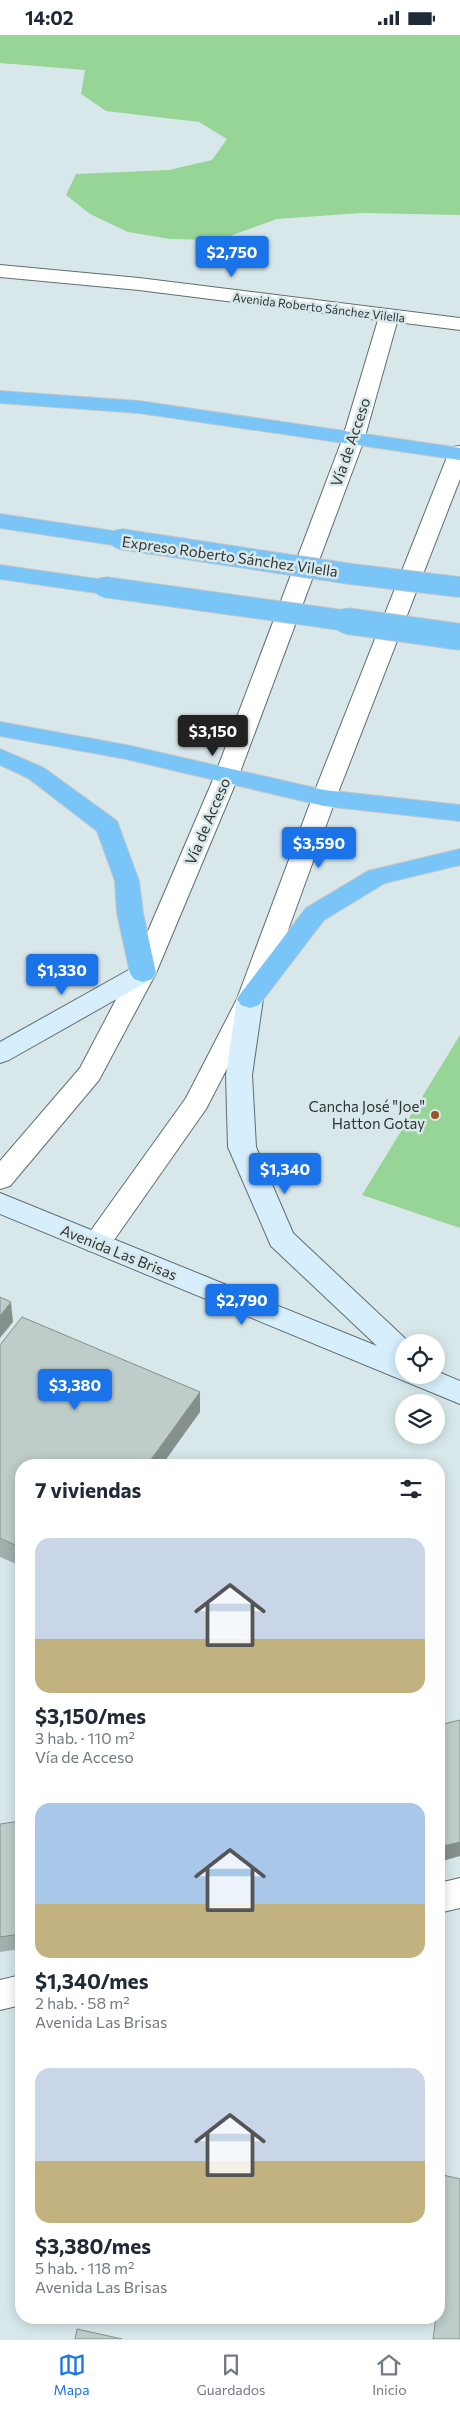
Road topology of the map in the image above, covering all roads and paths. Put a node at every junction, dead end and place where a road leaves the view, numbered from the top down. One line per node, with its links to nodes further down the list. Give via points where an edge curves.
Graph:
1 (0, 271): 2 (street, Avenida Roberto Sánchez Vilella, via 138,284)
2 (389, 316): 3 (street, Avenida Roberto Sánchez Vilella); 5 (street, Vía de Acceso)
3 (460, 324)
4 (0, 397): 5 (highway, via 139,407)
5 (353, 440): 6 (highway); 13 (street, Vía de Acceso)
6 (460, 453): 14 (street)
7 (0, 521): 9 (highway, Expreso Roberto Sánchez Vilella, bridge, via 351,574)
8 (0, 572): 10 (highway, bridge)
9 (460, 587)
10 (460, 637)
11 (0, 729): 13 (highway, via 126,752)
12 (0, 755): 17 (highway, via 36,773 108,827 126,881)
13 (226, 775): 14 (highway); 17 (street, Vía de Acceso)
14 (324, 798): 15 (highway); 18 (street)
15 (460, 813)
16 (460, 857): 18 (highway, via 377,877 315,914)
17 (143, 973): 19 (street); 20 (street, Vía de Acceso, via 90,1073)
18 (250, 999): 22 (street, via 197,1102); 23 (street, via 239,1075 242,1147 281,1239)
19 (0, 1055)
20 (0, 1179)
21 (0, 1203): 22 (street, Avenida Las Brisas)
22 (96, 1243): 24 (street, Avenida Las Brisas)
23 (395, 1346)
24 (395, 1365)
25 (460, 1893): 26 (street)
26 (445, 1897)
27 (15, 1991): 28 (street)
28 (0, 1995)

